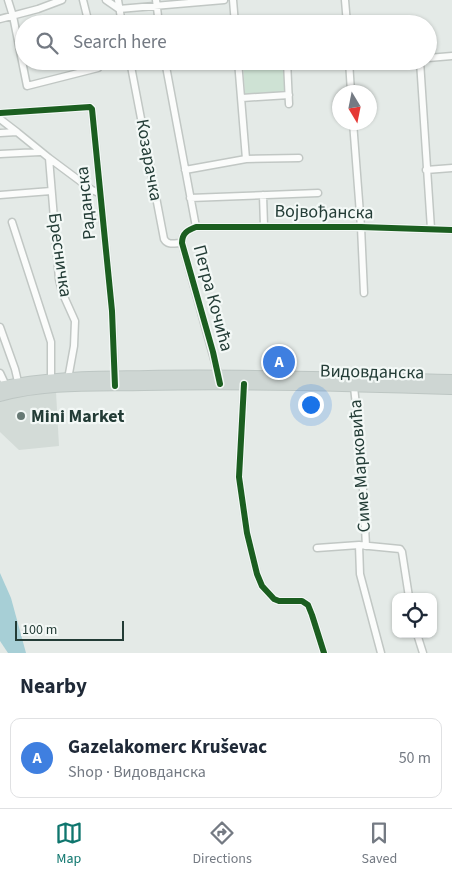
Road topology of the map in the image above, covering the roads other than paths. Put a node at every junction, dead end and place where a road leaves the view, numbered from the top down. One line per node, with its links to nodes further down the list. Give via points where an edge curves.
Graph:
1 (8, 0): 17 (street)
2 (62, 0): 11 (street)
3 (82, 0): 12 (street)
4 (106, 0): 10 (street)
5 (118, 0): 10 (street)
6 (224, 0): 9 (street)
7 (233, 0): 15 (street)
8 (345, 0): 16 (street)
9 (156, 2): 10 (street); 14 (street)
10 (119, 9): 13 (street)
11 (16, 15)
12 (86, 15)
13 (120, 15)
14 (158, 15)
15 (234, 15)
16 (346, 15)
17 (13, 16): 18 (street); 19 (street)
18 (0, 20)
19 (15, 26)
20 (452, 56): 21 (street)
21 (437, 57)
22 (24, 70): 23 (street, via 27,86)
23 (90, 70)
24 (132, 70): 59 (street, Козарачка, via 164,239 170,244)
25 (167, 70): 45 (street, Петра Кочића)
26 (239, 70): 32 (street)
27 (288, 70): 31 (street)
28 (350, 70): 30 (street)
29 (420, 70): 46 (street)
30 (351, 85)
31 (289, 95): 32 (street); 33 (street)
32 (242, 98): 43 (street)
33 (289, 104)
34 (0, 113): 48 (street, Раданска, via 92,109)
35 (0, 120): 37 (street)
36 (354, 130): 56 (street)
37 (17, 132): 38 (street); 39 (street)
38 (0, 133)
39 (40, 152): 40 (street); 41 (street)
40 (0, 154)
41 (49, 158): 47 (street, Бресничка); 48 (street)
42 (299, 158): 43 (street)
43 (246, 159): 45 (street)
44 (452, 168): 46 (street)
45 (185, 170): 52 (street, Петра Кочића)
46 (426, 170): 57 (street)
47 (51, 191): 50 (street); 63 (street, Бресничка, via 61,286 75,321)
48 (100, 193): 67 (street, Раданска, via 112,311)
49 (318, 193): 51 (street, Војвођанска)
50 (0, 195)
51 (263, 195): 52 (street, Војвођанска); 54 (street, Војвођанска)
52 (190, 198): 55 (street, Петра Кочића)
53 (12, 222): 65 (street, via 51,342)
54 (264, 226): 55 (street, Војвођанска); 56 (street, Војвођанска)
55 (196, 227): 59 (street, Петра Кочића, via 184,234)
56 (362, 228): 57 (street, Војвођанска); 60 (street, Војвођанска)
57 (431, 229): 58 (street, Војвођанска)
58 (452, 230)
59 (182, 243): 64 (street, Петра Кочића)
60 (364, 293)
61 (0, 328): 70 (street)
62 (0, 374): 73 (street)
63 (68, 379): 65 (main road, Видовданска); 67 (main road, Видовданска)
64 (219, 379): 67 (main road, Видовданска); 68 (main road, Видовданска); 69 (main road, Видовданска)
65 (51, 380): 70 (main road, Видовданска)
66 (452, 380): 68 (main road, Видовданска)
67 (115, 381): 70 (main road, Видовданска, via 49,388)
68 (367, 383): 71 (main road, Видовданска); 72 (main road, Видовданска)
69 (244, 384): 71 (main road, Видовданска); 78 (street, via 239,477 257,574 262,586 274,599 308,604)
70 (19, 387): 73 (main road, Видовданска)
71 (354, 387): 74 (street, Симе Марковића, via 361,452)
72 (452, 389)
73 (4, 391)
74 (362, 545): 75 (street); 76 (street, via 400,549); 79 (street, Симе Марковића, via 360,574)
75 (318, 548)
76 (408, 593)
77 (418, 638): 80 (street)
78 (324, 653)
79 (381, 653)
80 (422, 653)

